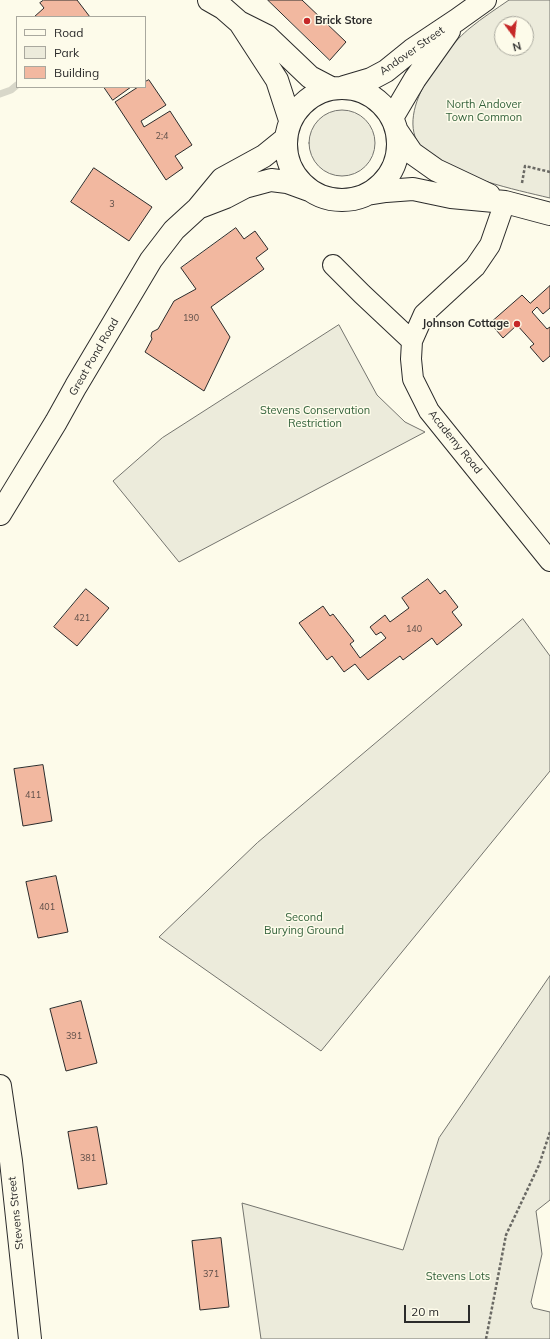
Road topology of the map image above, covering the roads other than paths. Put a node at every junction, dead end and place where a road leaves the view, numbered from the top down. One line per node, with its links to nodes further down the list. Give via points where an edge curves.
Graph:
1 (209, 0): 4 (street)
2 (484, 0): 3 (street, Andover Street)
3 (457, 20): 5 (street, Andover Street, via 386,71 371,79); 6 (street, Andover Street, via 415,79)
4 (239, 22): 5 (street, via 267,36 310,77); 7 (street, via 277,80)
5 (337, 87): 6 (street, via 358,89 372,96 383,105); 7 (street, via 314,94 300,105)
6 (394, 124): 9 (street, via 398,146 396,161 389,175 379,186); 10 (street, via 412,153 436,170)
7 (288, 129): 8 (street, via 286,153 290,168); 11 (street, Great Pond Road, via 264,156 222,179)
8 (309, 190): 9 (street, via 320,196 343,200); 11 (street, Great Pond Road, via 287,182 271,180 245,187)
9 (366, 194): 10 (street, via 413,188 451,197)
10 (511, 204): 12 (street); 14 (street, Academy Road, via 476,267 424,314)
11 (198, 208): 15 (street, Great Pond Road, via 174,230 151,260)
12 (550, 214)
13 (333, 265): 14 (street)
14 (412, 341): 16 (street, Academy Road, via 412,379 429,411)
15 (0, 514)
16 (550, 560)
17 (0, 1086): 18 (street, Stevens Street, via 11,1161)
18 (30, 1339)

